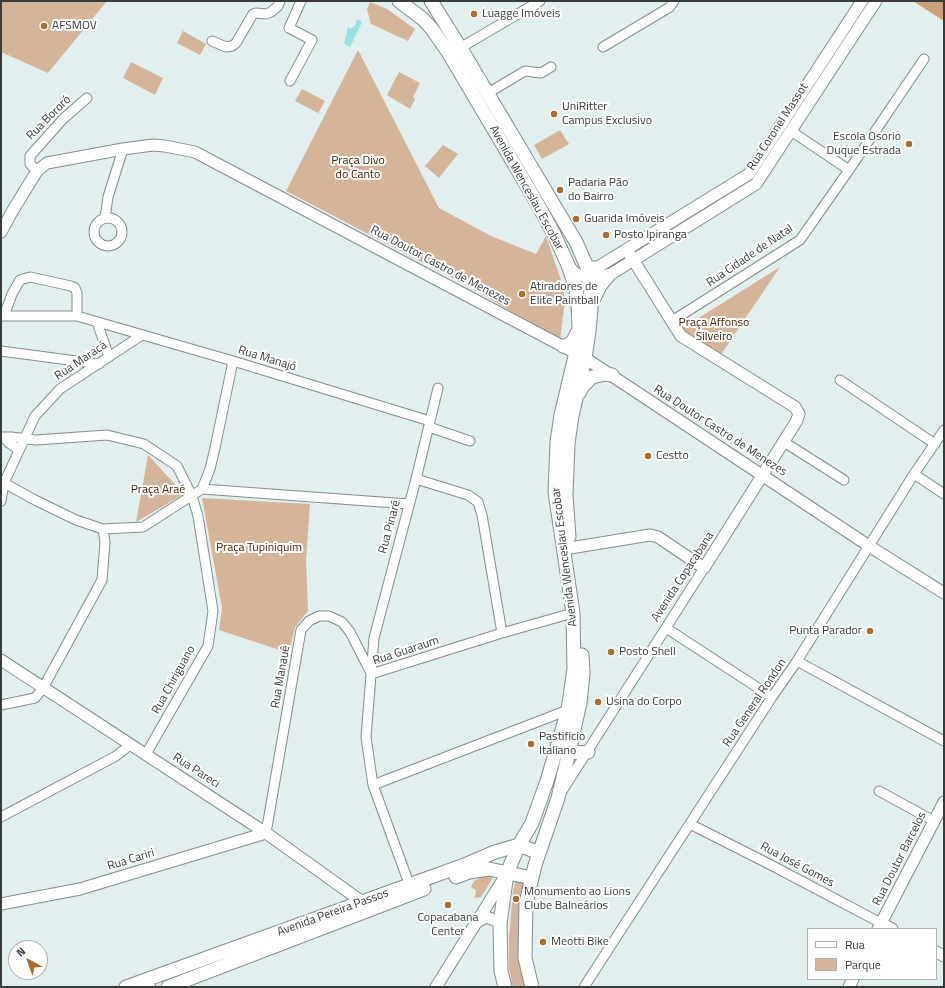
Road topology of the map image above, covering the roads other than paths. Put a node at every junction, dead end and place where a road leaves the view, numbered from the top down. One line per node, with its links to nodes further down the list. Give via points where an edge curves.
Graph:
1 (280, 1): 8 (street, via 271,12 253,14 232,46 226,47)
2 (301, 1): 13 (street, via 289,28 312,40)
3 (399, 1): 24 (main road, Avenida Wenceslau Escobar, via 423,19 448,52 551,228)
4 (431, 1): 10 (main road, Avenida Wenceslau Escobar)
5 (540, 1): 10 (street)
6 (674, 1): 9 (street, via 670,7)
7 (868, 2): 16 (street, Rua Coronel Massot); 22 (street, Rua Coronel Massot, via 749,174)
8 (212, 41)
9 (603, 47)
10 (460, 48): 14 (main road, Avenida Wenceslau Escobar)
11 (924, 59): 18 (street, Rua Cidade de Natal)
12 (552, 67): 14 (street, via 541,73 524,71)
13 (290, 81)
14 (488, 93): 25 (main road, Avenida Wenceslau Escobar, via 576,242)
15 (87, 98): 19 (street, Rua Bororó, via 63,119 30,156 30,164)
16 (791, 131): 18 (street); 23 (street, Rua Coronel Massot, via 756,184)
17 (123, 149): 19 (street, Rua Doutor Castro de Menezes, via 47,163); 20 (street, via 108,197); 34 (street, Rua Doutor Castro de Menezes, via 153,145 195,152)
18 (849, 170): 30 (street, Rua Cidade de Natal, via 800,240)
19 (37, 171): 21 (street)
20 (105, 218)
21 (1, 232)
22 (627, 250): 23 (street); 25 (street, Rua Coronel Massot)
23 (634, 260): 26 (street, Rua Coronel Massot); 30 (street)
24 (568, 265): 25 (street, via 578,275); 32 (main road, Avenida Wenceslau Escobar, via 576,288)
25 (588, 273): 26 (street, Rua Coronel Massot, via 598,277); 27 (main road, Avenida Wenceslau Escobar)
26 (612, 274): 27 (street, via 600,286)
27 (591, 309): 36 (main road, Avenida Wenceslau Escobar)
28 (3, 316): 29 (street, Rua Manajó); 29 (street, via 20,280 30,277 74,288 77,293)
29 (77, 316): 31 (street, Rua Manajó)
30 (672, 321): 49 (street, Avenida Copacabana, via 681,336 795,407 799,414)
31 (97, 322): 33 (street, Rua Manajó); 37 (street)
32 (579, 327): 34 (main road, via 573,341); 36 (main road, Avenida Wenceslau Escobar)
33 (142, 335): 37 (street, Rua Maracá); 38 (street, Rua Manajó)
34 (563, 346): 36 (street, Rua Doutor Castro de Menezes)
35 (1, 351): 39 (street)
36 (580, 355): 40 (street, Rua Doutor Castro de Menezes); 43 (main road, Avenida Wenceslau Escobar); 63 (main road, Avenida Wenceslau Escobar, via 561,415 555,492)
37 (109, 357): 39 (street, Rua Maracá)
38 (233, 361): 44 (street, Rua Manajó); 57 (street, via 210,469)
39 (99, 364): 47 (street, Rua Maracá, via 60,389 35,416)
40 (612, 376): 43 (main road, via 605,374 592,377); 53 (street, Rua Doutor Castro de Menezes)
41 (840, 380): 50 (street)
42 (438, 388): 44 (street, Rua Pinaré)
43 (576, 398): 65 (main road, Avenida Wenceslau Escobar, via 566,473)
44 (429, 424): 48 (street, Rua Manajó); 54 (street, Rua Pinaré)
45 (944, 430): 50 (street, Rua General Rondon)
46 (2, 437): 47 (street); 51 (street)
47 (25, 439): 51 (street, Rua Maracá); 59 (street, via 107,435 144,444 177,466)
48 (470, 441)
49 (784, 442): 53 (street, Avenida Copacabana); 55 (street)
50 (935, 444): 52 (street, Rua General Rondon)
51 (19, 450): 56 (street, Rua Maracá)
52 (914, 474): 58 (street); 64 (street, Rua General Rondon)
53 (763, 475): 64 (street, Rua Doutor Castro de Menezes); 66 (street, Avenida Copacabana)
54 (416, 480): 61 (street, Rua Pinaré); 70 (street, via 468,495 478,502)
55 (844, 480)
56 (4, 483): 60 (street, Rua Maracá); 62 (street, via 76,520)
57 (202, 489): 59 (street); 61 (street)
58 (944, 494)
59 (192, 496): 62 (street, via 143,527); 82 (street, Rua Chiriguano, via 198,516 213,611 208,646)
60 (1, 501)
61 (409, 504): 73 (street, Rua Pinaré, via 374,638)
62 (103, 529): 74 (street, via 105,542 102,580)
63 (560, 533): 65 (main road); 68 (main road, Avenida Wenceslau Escobar)
64 (869, 546): 67 (street, Rua Doutor Castro de Menezes); 72 (street, Rua General Rondon)
65 (570, 548): 66 (street, via 650,535 658,537); 80 (main road, Avenida Wenceslau Escobar, via 580,611 583,674)
66 (704, 568): 69 (street, Avenida Copacabana)
67 (944, 593)
68 (573, 613): 70 (street, Rua Guaraum); 77 (main road, Avenida Wenceslau Escobar, via 574,669)
69 (666, 628): 75 (street); 81 (street, Avenida Copacabana)
70 (502, 633): 73 (street, Rua Guaraum)
71 (1, 660): 74 (street, Rua Pareci)
72 (797, 662): 75 (street, Rua General Rondon); 78 (street)
73 (371, 674): 85 (street, Rua Guaraum, via 366,737); 92 (street, Rua Manauê, via 350,632 342,622 329,616 319,616 309,621 301,630)
74 (43, 688): 76 (street, via 35,698); 79 (street, Rua Pareci)
75 (772, 698): 91 (street, Rua General Rondon)
76 (1, 705)
77 (568, 710): 84 (main road, Avenida Wenceslau Escobar); 85 (street)
78 (944, 741)
79 (130, 745): 82 (street, Rua Pareci); 89 (street, via 116,756)
80 (570, 749): 81 (main road, via 581,753); 83 (main road, Avenida Wenceslau Escobar)
81 (588, 752): 83 (street, Avenida Copacabana); 87 (street, Avenida Copacabana)
82 (146, 754): 92 (street, Rua Pareci)
83 (565, 770): 84 (street, Avenida Copacabana); 87 (main road, Avenida Wenceslau Escobar)
84 (547, 781): 93 (main road, Avenida Wenceslau Escobar, via 532,822)
85 (373, 785): 98 (street, Rua Guaraum)
86 (879, 791): 90 (street)
87 (558, 798): 94 (main road, Avenida Wenceslau Escobar)
88 (944, 802): 90 (street, Rua Doutor Barcelos)
89 (1, 817)
90 (934, 821): 103 (street, Rua Doutor Barcelos)
91 (690, 824): 103 (street, Rua José Gomes, via 772,865); 111 (street, Rua General Rondon)
92 (266, 833): 99 (street, Rua Cariri, via 80,889); 100 (street, Rua Pareci)
93 (519, 845): 94 (main road); 95 (main road, Avenida Pereira Passos, via 495,852); 96 (main road, Avenida Wenceslau Escobar)
94 (539, 853): 97 (main road, Avenida Wenceslau Escobar)
95 (468, 868): 96 (main road, Avenida Pereira Passos); 98 (main road, Avenida Pereira Passos)
96 (507, 873): 97 (main road, Avenida Pereira Passos); 101 (street); 102 (main road, Avenida Wenceslau Escobar)
97 (532, 878): 110 (main road, Avenida Wenceslau Escobar, via 526,903 525,958)
98 (411, 889): 100 (main road, Avenida Pereira Passos)
99 (1, 904)
100 (367, 905): 104 (main road, Avenida Pereira Passos)
101 (477, 922): 102 (street, via 486,917); 108 (street)
102 (500, 924): 109 (main road, Avenida Wenceslau Escobar, via 500,971)
103 (880, 926)
104 (253, 948): 105 (main road, Avenida Pereira Passos); 107 (main road, Avenida Pereira Passos)
105 (147, 984): 106 (main road, Avenida Pereira Passos)
106 (126, 987)
107 (168, 987)
108 (436, 987)
109 (505, 987)
110 (532, 987)
111 (584, 987)

